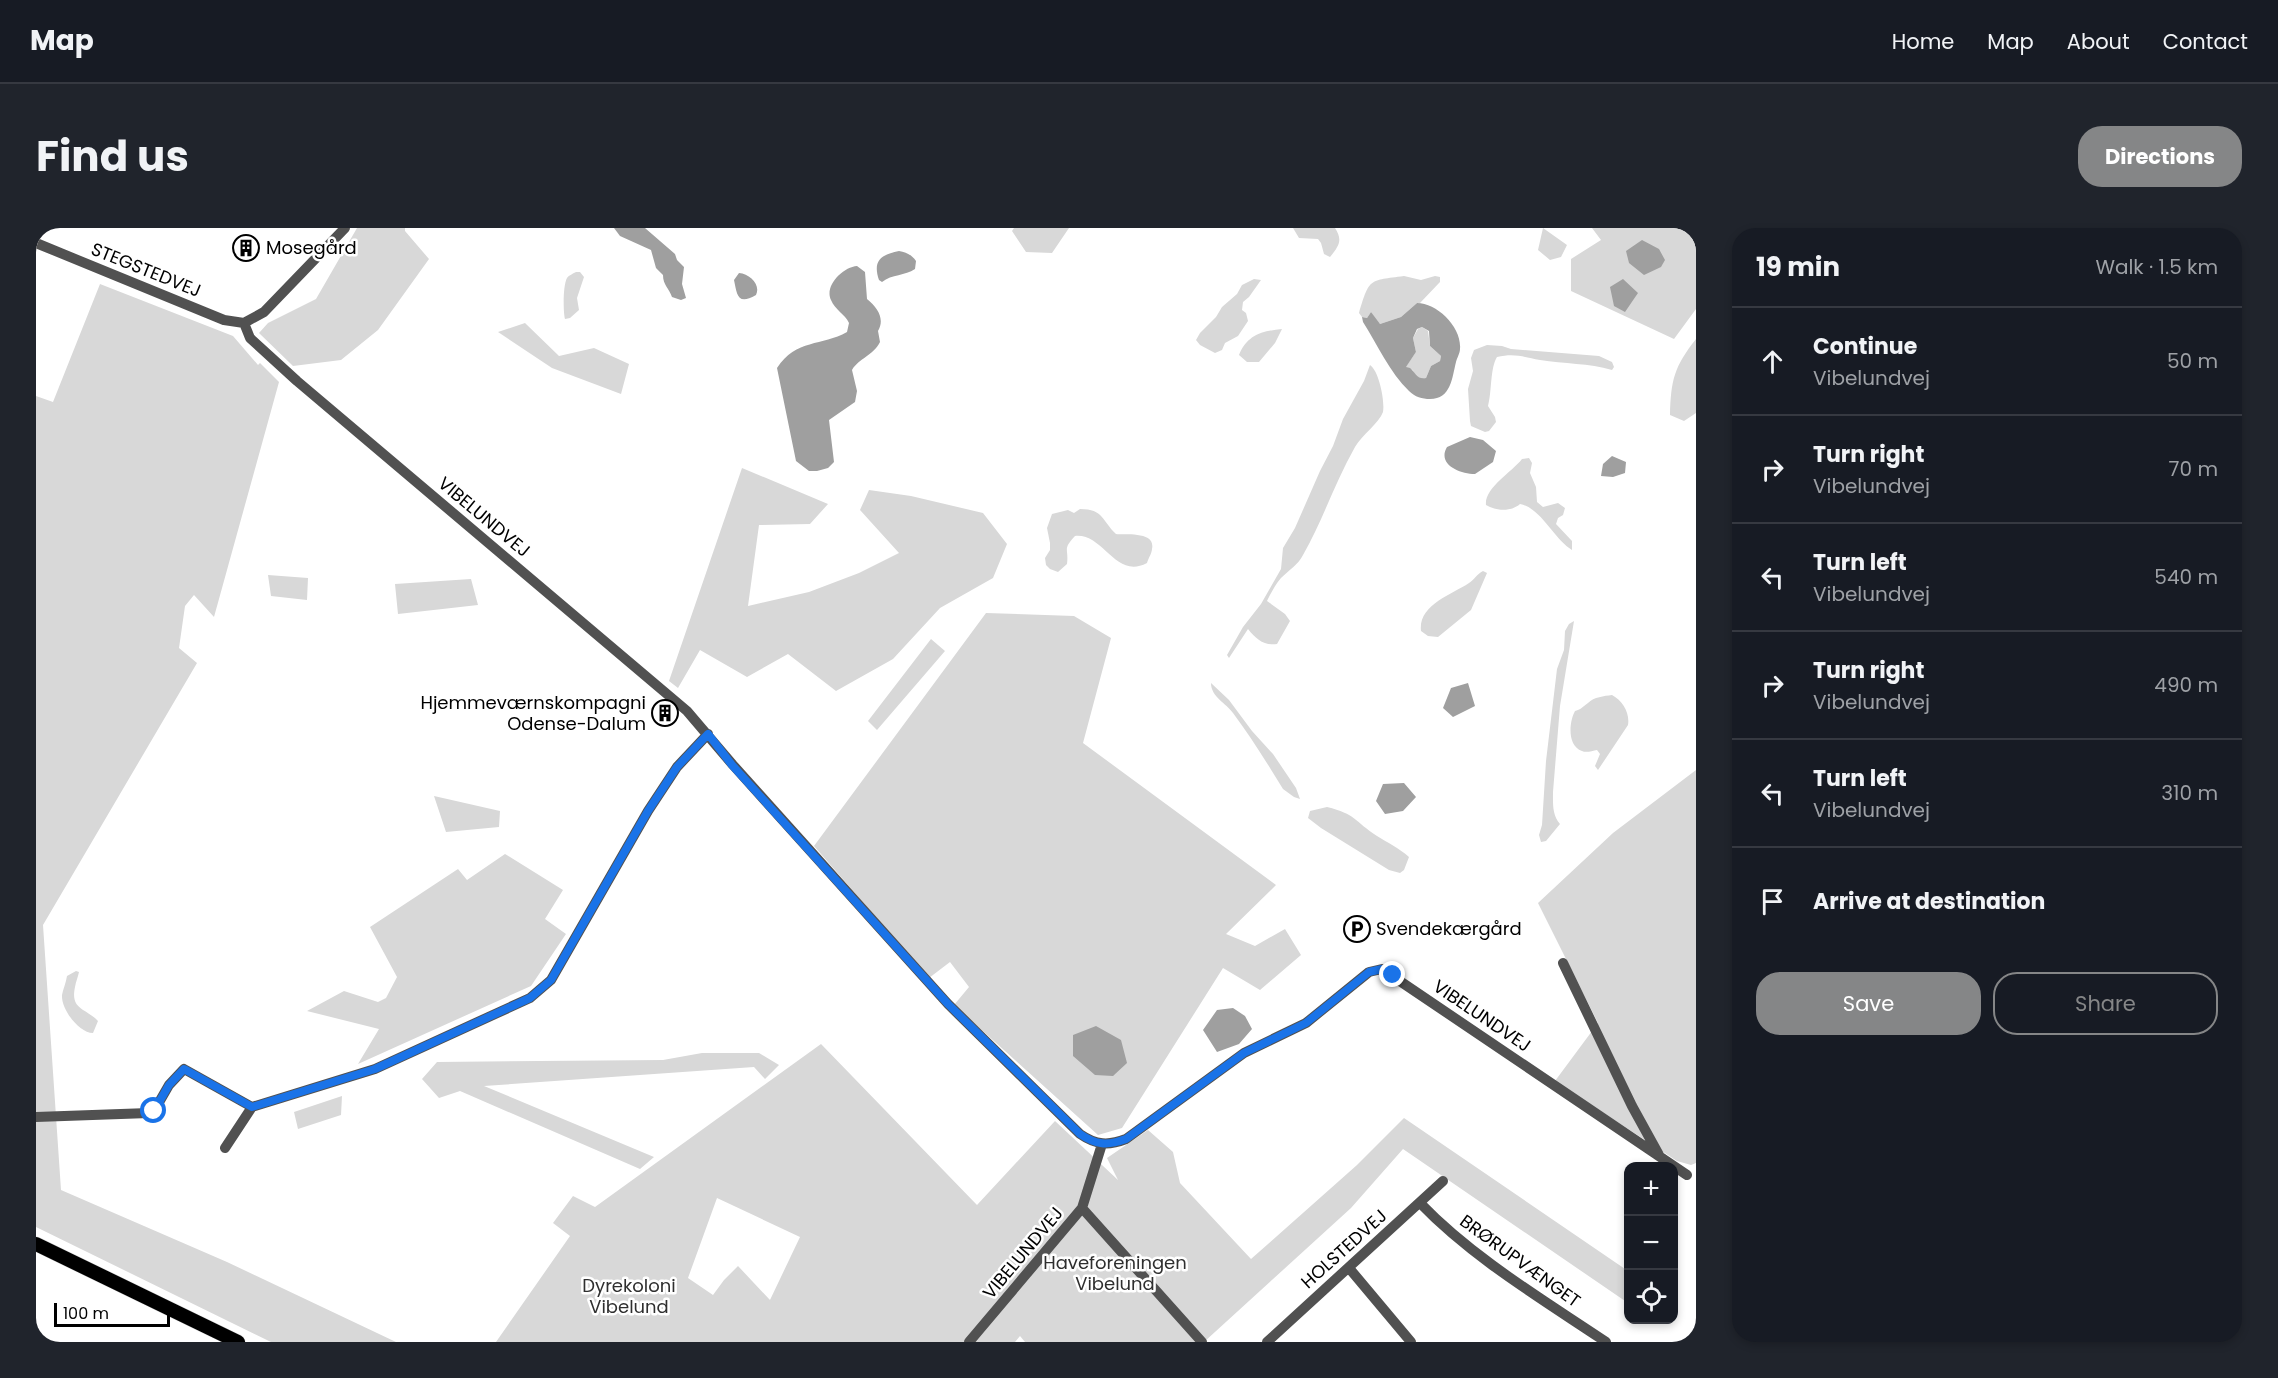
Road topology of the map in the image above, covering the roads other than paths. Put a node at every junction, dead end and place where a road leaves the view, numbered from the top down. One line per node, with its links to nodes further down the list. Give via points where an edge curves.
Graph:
1 (345, 228): 3 (street, via 264,312)
2 (36, 243): 3 (street, STEGSTEDVEJ, via 224,320)
3 (244, 323): 4 (street, VIBELUNDVEJ, via 250,338 297,381 656,682)
4 (708, 734): 6 (street, via 664,786 542,989 375,1069); 8 (street, VIBELUNDVEJ, via 954,1011 1080,1134)
5 (1563, 963): 10 (street, VIBELUNDVEJ)
6 (252, 1107): 7 (street, via 184,1069 149,1113); 9 (street)
7 (36, 1117)
8 (1102, 1144): 10 (street, VIBELUNDVEJ, via 1126,1139 1244,1053 1306,1023 1369,972 1382,969); 14 (street, VIBELUNDVEJ)
9 (225, 1148)
10 (1661, 1158): 11 (street, VIBELUNDVEJ)
11 (1687, 1175)
12 (1443, 1181): 13 (street, HOLSTEDVEJ)
13 (1420, 1203): 16 (street, HOLSTEDVEJ); 22 (street, BRØRUPVÆNGET, via 1488,1262)
14 (1082, 1208): 18 (street, VIBELUNDVEJ); 19 (street)
15 (36, 1244): 17 (main road)
16 (1349, 1268): 20 (street, HOLSTEDVEJ); 21 (street)
17 (238, 1342)
18 (969, 1342)
19 (1202, 1342)
20 (1267, 1342)
21 (1411, 1342)
22 (1606, 1342)

